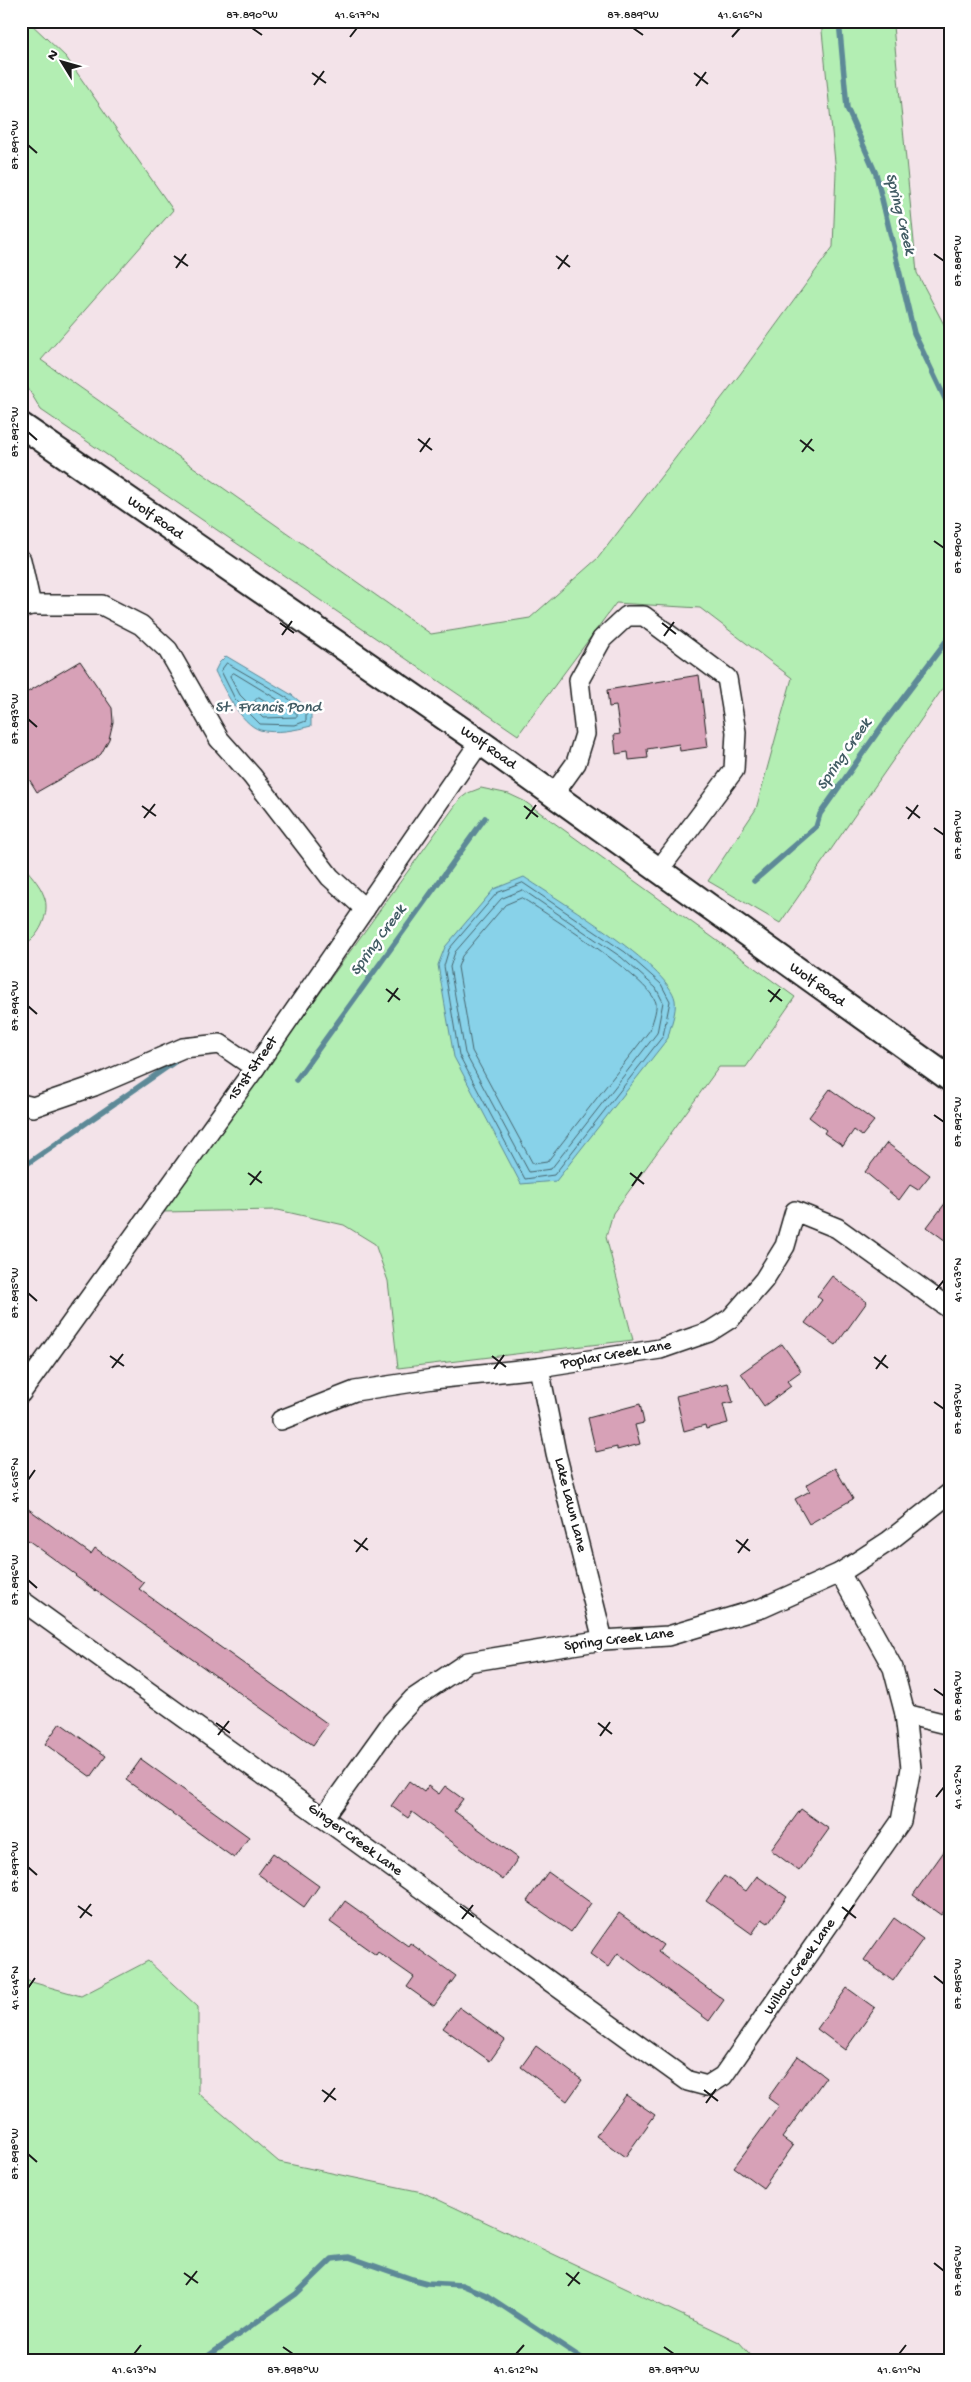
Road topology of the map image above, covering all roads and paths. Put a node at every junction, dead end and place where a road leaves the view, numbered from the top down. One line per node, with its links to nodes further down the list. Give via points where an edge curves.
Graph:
1 (21, 426): 4 (main road, Wolf Road)
2 (21, 560): 3 (street)
3 (26, 607): 7 (street, via 102,605 141,625 168,650 219,739 252,776 330,877)
4 (480, 742): 5 (main road, Wolf Road); 7 (street, 151st Street)
5 (553, 795): 6 (main road, Wolf Road); 6 (street, via 576,763 585,734 579,680 602,639 627,616 644,616 727,678 736,732 734,770)
6 (658, 871): 9 (main road, Wolf Road)
7 (365, 909): 8 (street, 151st Street)
8 (255, 1068): 10 (street, via 220,1044 183,1048 94,1086 33,1107); 13 (street, 151st Street)
9 (950, 1079)
10 (21, 1104)
11 (950, 1309): 12 (street, Poplar Creek Lane, via 837,1228 795,1211 784,1246 764,1280 732,1318 709,1332 660,1349)
12 (539, 1368): 14 (street, Poplar Creek Lane, via 355,1391); 18 (street, Lake Lawn Lane, via 556,1453)
13 (21, 1393)
14 (281, 1420)
15 (950, 1493): 16 (street, Spring Creek Lane, via 889,1541)
16 (840, 1573): 18 (street, Spring Creek Lane, via 762,1608 668,1636); 19 (street, Willow Creek Lane, via 893,1668)
17 (21, 1600): 21 (street, Ginger Creek Lane)
18 (603, 1640): 21 (street, Spring Creek Lane, via 468,1662 413,1700 392,1722)
19 (905, 1714): 20 (street); 22 (street, Willow Creek Lane, via 911,1768 901,1821 723,2076 707,2086)
20 (950, 1725)
21 (324, 1818): 22 (street, Ginger Creek Lane)
22 (688, 2081)

